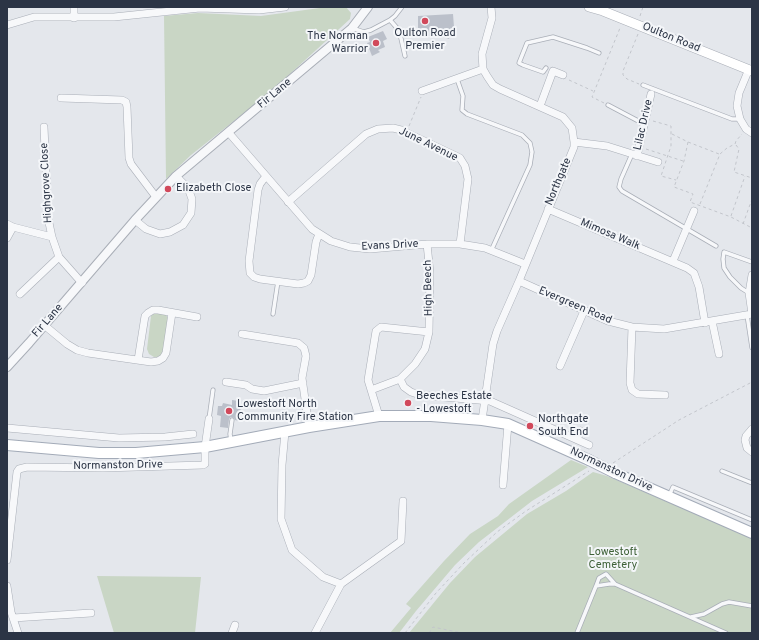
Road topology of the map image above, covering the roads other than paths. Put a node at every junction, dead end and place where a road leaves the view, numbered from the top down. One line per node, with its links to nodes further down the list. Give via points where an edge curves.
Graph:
1 (74, 7): 7 (street)
2 (285, 7): 7 (street, via 259,10 200,8 114,17)
3 (368, 7): 10 (street, Fir Lane)
4 (402, 7): 8 (lane)
5 (491, 7): 13 (street, via 492,18 482,54)
6 (589, 7): 15 (main road, Oulton Road, via 640,22)
7 (74, 18): 9 (street, via 34,17)
8 (390, 20): 10 (lane, via 364,32); 12 (lane, via 400,34)
9 (7, 25)
10 (352, 28): 28 (street, Fir Lane)
11 (599, 53): 14 (lane, via 553,37 527,42 519,62 543,72)
12 (405, 56)
13 (483, 69): 17 (street); 23 (street, via 493,85)
14 (550, 70): 16 (street); 23 (street)
15 (750, 70): 24 (street, via 739,93 737,106)
16 (563, 74)
17 (457, 78): 19 (street); 47 (lane, via 463,96 462,110 522,135 530,143 532,152 530,165)
18 (643, 85): 24 (lane, via 732,119)
19 (422, 90)
20 (651, 94): 25 (street, Lilac Drive)
21 (61, 98): 34 (street, via 126,102 129,158)
22 (609, 105): 25 (lane)
23 (540, 106): 29 (street, via 568,122 574,135)
24 (740, 119): 27 (street)
25 (644, 121): 30 (street, Lilac Drive)
26 (44, 128): 42 (street, Highgrove Close, via 48,218)
27 (749, 131)
28 (229, 133): 32 (street, Fir Lane); 33 (street, Evans Drive)
29 (574, 142): 30 (street, Lilac Drive, via 607,146); 36 (street, Northgate, via 574,148)
30 (635, 155): 31 (street, Lilac Drive); 40 (lane, via 619,187)
31 (658, 162)
32 (176, 176): 34 (street, Fir Lane); 38 (street, via 188,188 192,199 191,213 183,225 160,234 146,229)
33 (266, 176): 35 (street, Evans Drive); 53 (street, via 258,190 249,268 254,277)
34 (156, 197): 38 (street, Fir Lane)
35 (288, 202): 41 (street, Evans Drive); 45 (street, June Avenue, via 366,134 378,129 393,128 460,158 466,166 468,178)
36 (548, 209): 49 (street, Mimosa Walk); 51 (street, Northgate)
37 (694, 211): 40 (street)
38 (135, 220): 55 (street, Fir Lane)
39 (10, 225): 42 (street, Highgrove Close); 43 (street, Highgrove Close)
40 (686, 229): 46 (lane); 49 (street)
41 (319, 234): 44 (street, Evans Drive, via 341,245 361,249); 53 (street, via 308,281 298,284)
42 (52, 237): 48 (street, Highgrove Close)
43 (7, 238)
44 (428, 244): 45 (street, Evans Drive); 66 (street, High Beech)
45 (460, 244): 47 (street, Evans Drive)
46 (716, 246)
47 (491, 251): 51 (street, Evans Drive)
48 (59, 257): 55 (street, Highgrove Close); 57 (street)
49 (673, 261): 63 (street, Mimosa Walk, via 694,273)
50 (752, 262): 56 (lane, via 724,252 724,268)
51 (525, 264): 54 (street, Northgate)
52 (752, 275): 56 (street)
53 (278, 281): 60 (lane)
54 (519, 281): 58 (street, Evergreen Road); 79 (street, Northgate, via 493,344)
55 (82, 283): 64 (street, Fir Lane)
56 (748, 293): 61 (street)
57 (20, 294)
58 (584, 311): 65 (street, Evergreen Road); 71 (street)
59 (172, 312): 62 (street); 70 (street, via 163,358 151,362); 70 (street, via 153,310 145,316)
60 (273, 314)
61 (750, 315): 63 (street, Evergreen Road); 68 (lane)
62 (197, 316)
63 (709, 322): 65 (street, Evergreen Road, via 664,329); 69 (street, Mimosa Walk)
64 (44, 325): 70 (street, via 77,350); 72 (street, Fir Lane)
65 (632, 327): 78 (street, via 632,390 638,394)
66 (429, 332): 73 (street, High Beech, via 425,349); 77 (street, High Beech, via 381,328 376,331 368,380)
67 (242, 334): 75 (street, via 301,345 306,356)
68 (752, 348)
69 (719, 354)
70 (138, 360)
71 (560, 366)
72 (7, 367)
73 (400, 379): 77 (street, High Beech); 79 (street, via 404,387 420,395)
74 (226, 382): 75 (street, via 264,391)
75 (303, 383): 85 (street)
76 (213, 390): 81 (lane)
77 (371, 390): 80 (street, High Beech)
78 (665, 395)
79 (485, 400): 83 (street, Northgate); 92 (street)
80 (379, 416): 83 (main road, Normanston Drive, via 431,416); 85 (main road, Normanston Drive)
81 (209, 419): 96 (street)
82 (232, 420): 93 (lane)
83 (482, 420): 84 (main road, Normanston Drive)
84 (508, 424): 101 (street); 102 (main road, Normanston Drive, bridge, via 590,464 614,468)
85 (309, 427): 89 (main road, Normanston Drive)
86 (7, 428): 91 (street, via 119,438)
87 (752, 429): 98 (street, via 745,440 747,448)
88 (581, 431): 92 (street)
89 (285, 432): 93 (main road, Normanston Drive); 109 (street, via 281,519 292,550 323,577)
90 (194, 434): 91 (street)
91 (166, 437): 97 (street, Normanston Drive)
92 (577, 439): 94 (street)
93 (232, 442): 96 (main road, Normanston Drive)
94 (589, 444)
95 (7, 445): 97 (main road, Normanston Drive, via 99,453)
96 (205, 447): 97 (main road, Normanston Drive); 108 (street, Normanston Drive, via 203,465 19,469)
97 (167, 450)
98 (752, 452)
99 (722, 471): 100 (lane)
100 (752, 483)
101 (503, 486)
102 (668, 497): 104 (lane, via 673,487); 105 (main road, Normanston Drive)
103 (403, 501): 109 (street, via 401,541)
104 (722, 507): 105 (lane); 106 (lane)
105 (718, 518): 107 (main road, Normanston Drive)
106 (752, 520)
107 (752, 533)
108 (7, 560)
109 (340, 584): 120 (street)
110 (615, 584): 112 (lane); 112 (lane, via 606,574 599,578); 116 (lane)
111 (7, 586): 115 (street)
112 (596, 586): 121 (lane)
113 (752, 606): 116 (lane, via 729,602)
114 (91, 614): 115 (street)
115 (13, 618): 118 (street)
116 (690, 618): 122 (lane)
117 (235, 625): 119 (street)
118 (18, 633)
119 (232, 633)
120 (315, 633)
121 (576, 633)
122 (726, 633)

